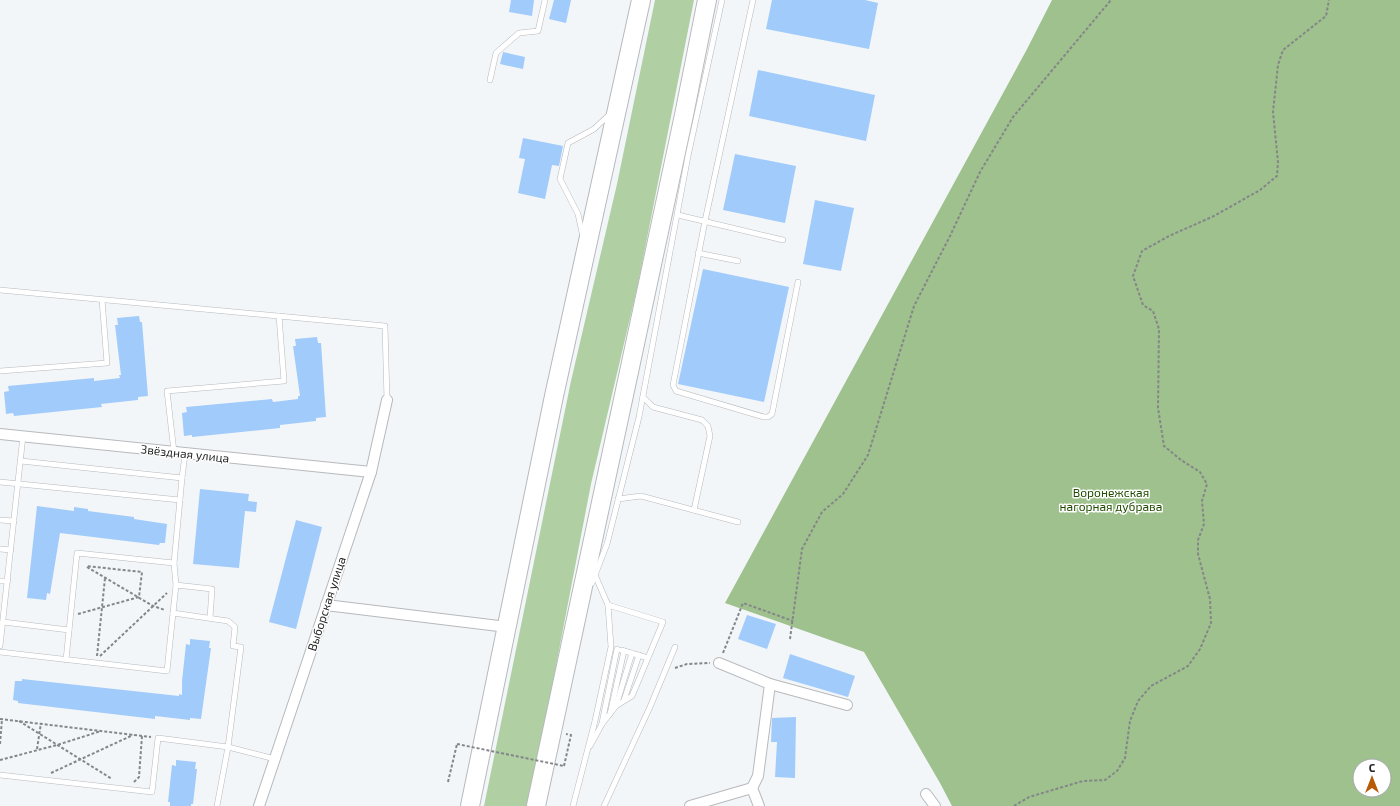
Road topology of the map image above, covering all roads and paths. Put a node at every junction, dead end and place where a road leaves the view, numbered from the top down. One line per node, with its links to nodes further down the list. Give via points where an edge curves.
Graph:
1 (545, 0): 8 (lane, via 538,31 519,33 496,53)
2 (641, 0): 9 (highway)
3 (707, 0): 53 (highway)
4 (722, 0): 10 (lane, via 688,156)
5 (753, 0): 11 (lane)
6 (1111, 0): 57 (path, via 1013,117 980,172 914,306 868,455 843,494 822,512 802,549)
7 (1329, 0): 116 (path, via 1326,16 1283,50 1278,65 1273,112 1277,176 1260,190 1221,212 1169,236 1142,252 1133,276 1143,305 1154,312 1159,329 1158,408 1164,446 1200,472 1207,484 1202,501 1204,524 1198,540 1198,554 1210,599 1211,623 1200,649 1188,666 1152,686 1138,701 1130,721 1125,758 1117,771 1105,780 1083,781 1029,797)
8 (490, 80)
9 (618, 107): 13 (highway); 13 (lane, via 594,129 568,143 560,180 578,214)
10 (678, 215): 11 (lane); 21 (lane)
11 (705, 222): 12 (lane); 14 (lane)
12 (783, 240)
13 (586, 253): 59 (highway)
14 (698, 253): 15 (lane); 16 (lane, via 674,389 768,418 772,414)
15 (738, 261)
16 (798, 282)
17 (0, 290): 18 (lane)
18 (102, 300): 19 (lane); 20 (lane, via 107,363)
19 (279, 316): 22 (lane, via 385,326); 25 (lane, via 284,381 167,391)
20 (0, 371)
21 (643, 397): 31 (lane); 33 (lane, via 653,407 702,420 708,426 710,436)
22 (387, 400): 27 (street, Выборская улица)
23 (0, 433): 24 (street, Звёздная улица)
24 (23, 436): 25 (street, Звёздная улица); 26 (lane)
25 (179, 454): 27 (street, Звёздная улица); 28 (lane)
26 (21, 461): 28 (lane); 30 (lane)
27 (371, 472): 48 (street, Выборская улица)
28 (182, 478): 32 (lane)
29 (0, 482): 30 (lane)
30 (18, 484): 32 (lane); 35 (lane)
31 (618, 499): 33 (lane, via 641,496); 42 (lane, via 607,544)
32 (180, 500): 40 (lane)
33 (694, 510): 36 (lane)
34 (0, 520): 35 (lane)
35 (14, 521): 38 (lane)
36 (738, 522)
37 (0, 549): 38 (lane)
38 (11, 550): 45 (lane)
39 (77, 558): 40 (lane, via 78,553); 41 (path); 55 (lane)
40 (174, 563): 46 (lane)
41 (86, 566): 43 (path); 47 (path, via 142,572)
42 (595, 575): 49 (lane); 53 (lane)
43 (105, 578): 47 (path); 51 (path)
44 (0, 581): 45 (lane)
45 (8, 581): 52 (lane)
46 (176, 585): 50 (path); 54 (lane); 56 (lane, via 212,589)
47 (139, 597): 50 (path); 51 (path)
48 (326, 605): 59 (street); 97 (street, Выборская улица)
49 (608, 605): 64 (lane); 71 (lane, via 663,622)
50 (153, 606): 51 (path, via 97,658); 54 (path)
51 (101, 608): 55 (path)
52 (2, 610): 58 (lane)
53 (578, 613): 110 (highway)
54 (173, 614): 56 (lane); 72 (lane, via 167,671)
55 (71, 616): 60 (lane)
56 (210, 618): 92 (lane, via 228,620 234,627 233,646 242,647)
57 (793, 621): 62 (path); 73 (path, via 743,603)
58 (3, 622): 60 (lane); 61 (lane)
59 (507, 627): 109 (highway)
60 (69, 630): 72 (lane)
61 (1, 638): 63 (lane)
62 (790, 639)
63 (0, 646)
64 (610, 646): 66 (lane); 94 (lane)
65 (675, 646): 74 (lane)
66 (617, 649): 67 (lane); 83 (lane)
67 (624, 651): 69 (lane); 79 (lane)
68 (0, 652): 72 (lane)
69 (632, 653): 70 (lane); 78 (lane)
70 (639, 655): 71 (lane); 76 (lane)
71 (648, 658): 76 (lane, via 632,696)
72 (66, 660)
73 (719, 663): 74 (path); 75 (street)
74 (666, 667): 112 (lane)
75 (770, 684): 77 (street); 105 (street, via 758,776)
76 (624, 700): 78 (lane)
77 (847, 705)
78 (616, 706): 79 (lane)
79 (609, 714): 83 (lane)
80 (1, 719): 81 (path); 90 (path)
81 (18, 720): 82 (path); 85 (path)
82 (41, 723): 84 (path); 85 (path)
83 (602, 724): 94 (lane)
84 (102, 731): 87 (path); 91 (path)
85 (40, 733): 91 (path); 93 (path)
86 (565, 734): 103 (path, bridge, via 571,735 564,766 457,744)
87 (134, 735): 88 (path); 95 (path)
88 (142, 736): 89 (path); 104 (path, via 139,777)
89 (158, 738): 92 (lane); 101 (lane, via 152,792)
90 (0, 744)
91 (57, 745): 93 (path); 95 (path)
92 (228, 747): 97 (lane); 107 (lane)
93 (37, 749): 96 (path)
94 (586, 754): 111 (lane)
95 (80, 759): 99 (path); 102 (path, via 116,781)
96 (0, 760)
97 (276, 760): 108 (street, Выборская улица)
98 (44, 772): 99 (path)
99 (51, 773): 100 (path)
100 (58, 774)
101 (0, 775)
102 (108, 780)
103 (448, 782)
104 (133, 783)
105 (752, 788): 113 (street); 114 (street)
106 (926, 794): 115 (street)
107 (217, 806)
108 (259, 806)
109 (470, 806)
110 (536, 806)
111 (572, 806)
112 (604, 806)
113 (690, 806)
114 (758, 806)
115 (934, 806)
116 (1014, 806)

